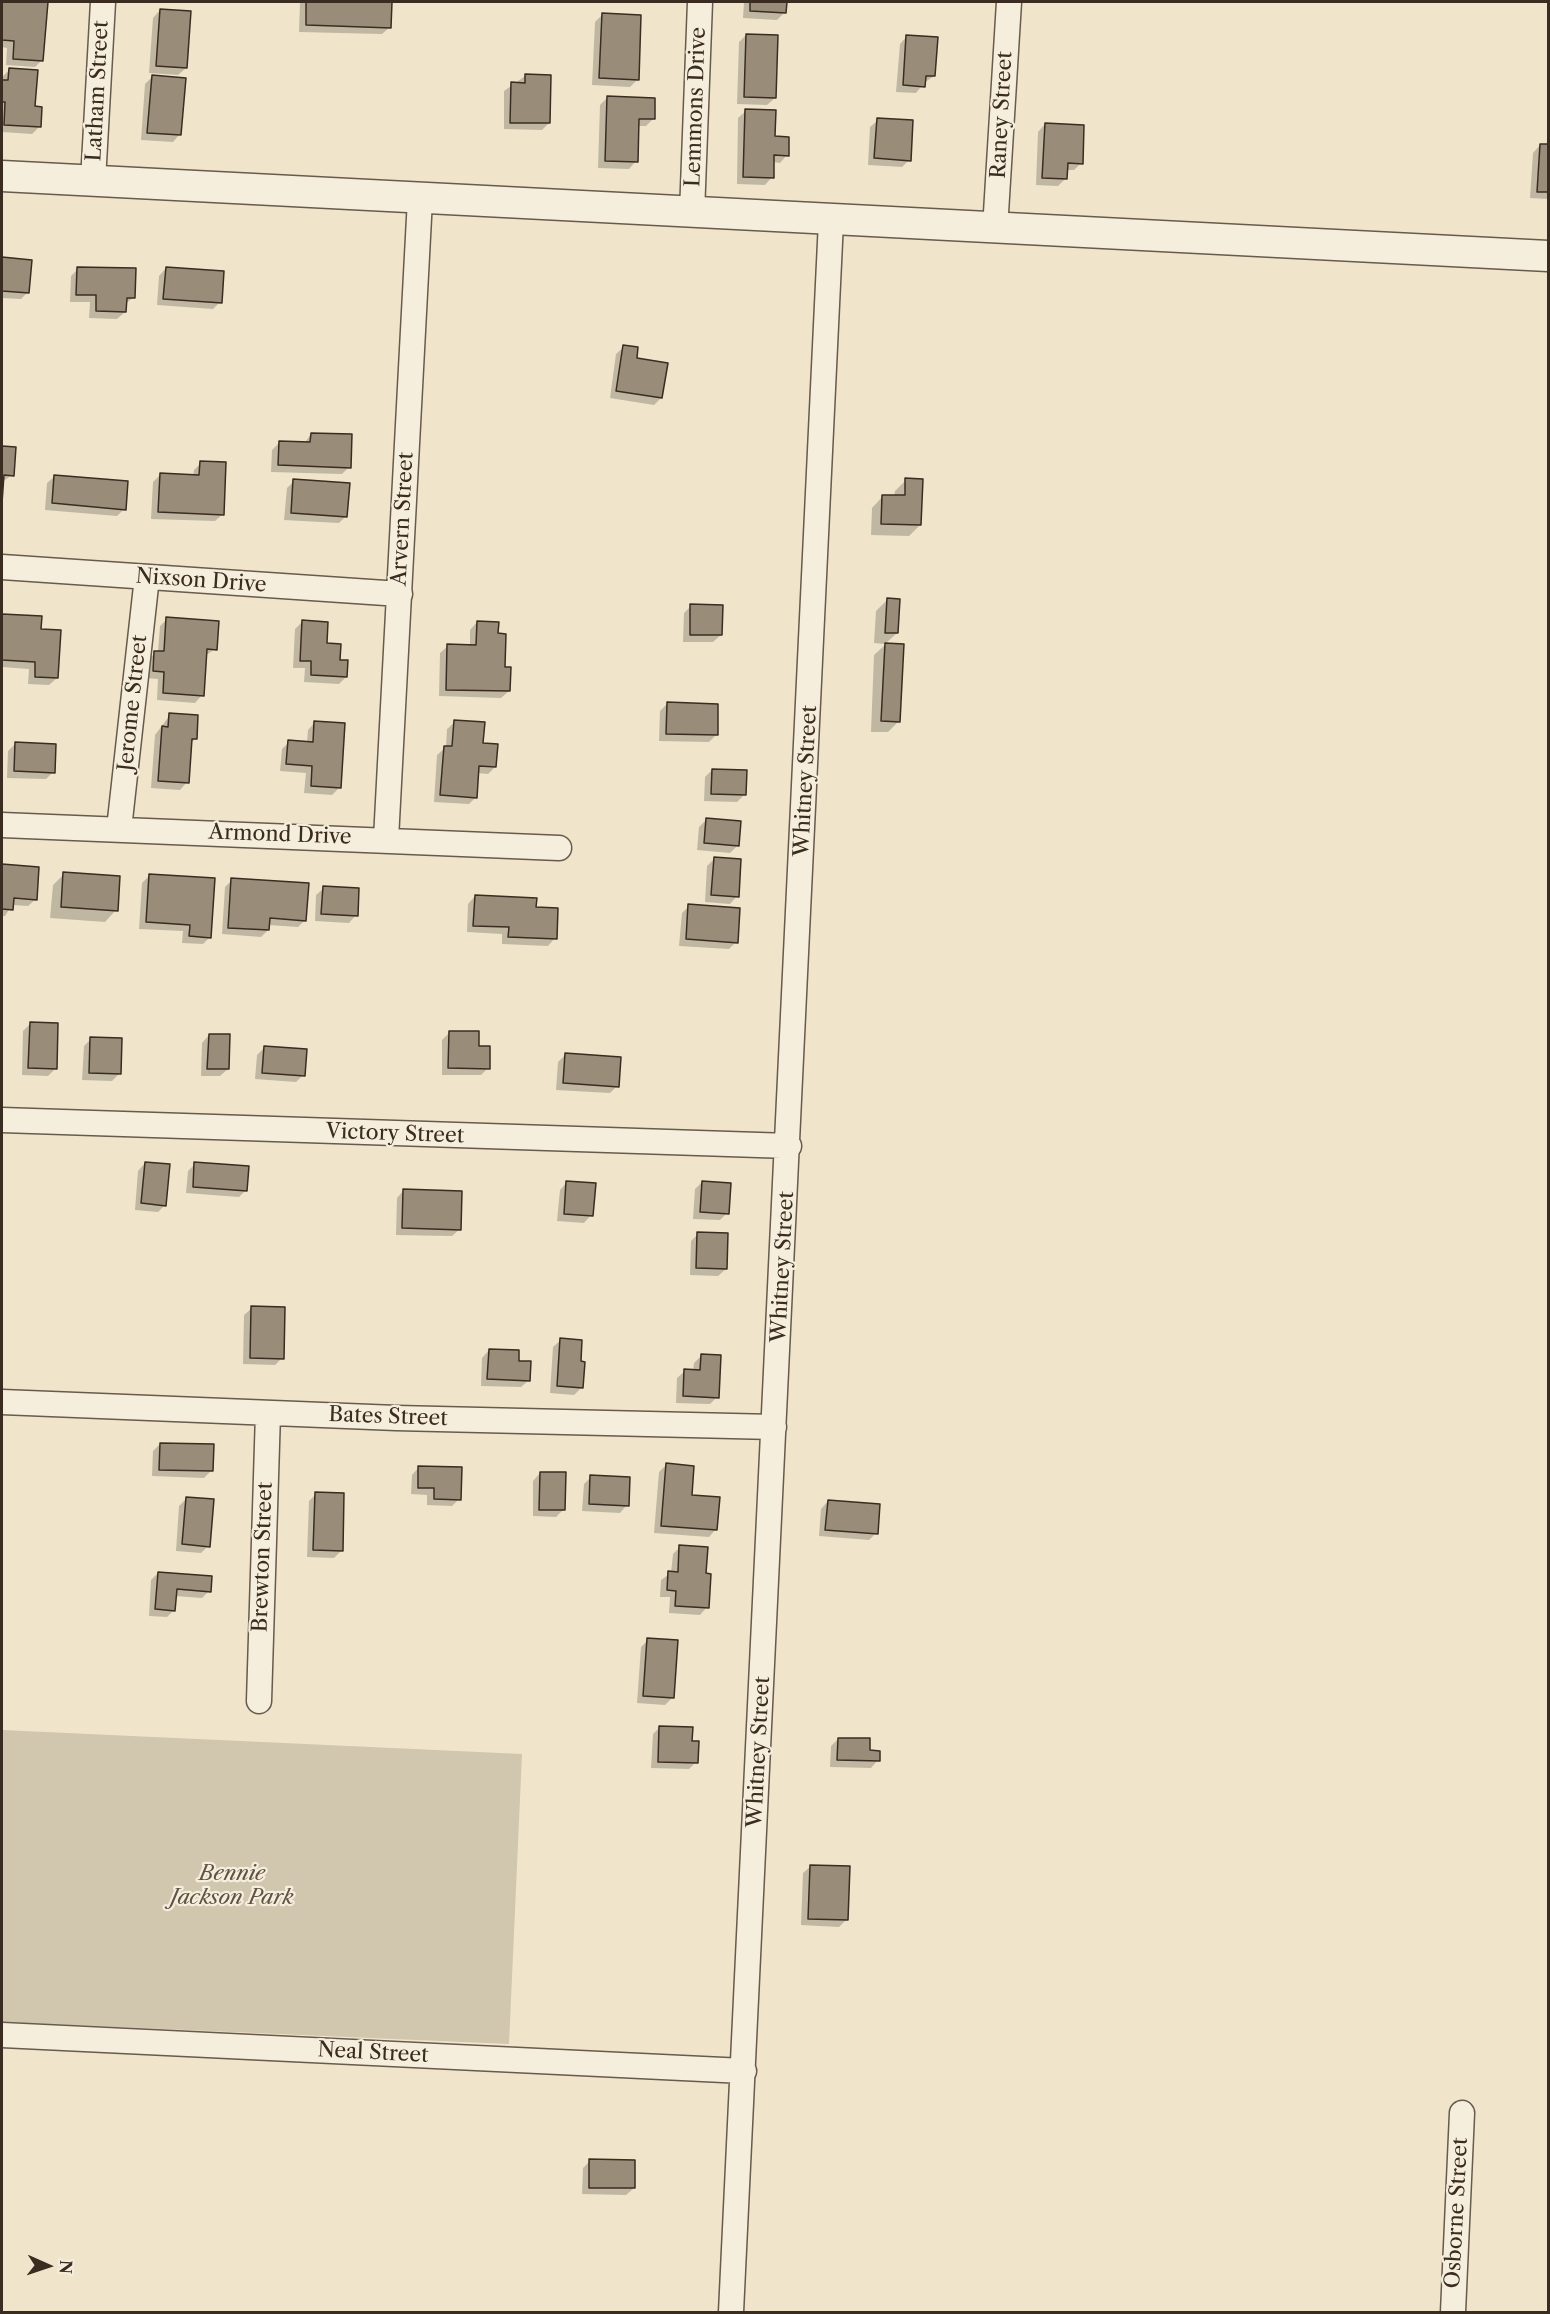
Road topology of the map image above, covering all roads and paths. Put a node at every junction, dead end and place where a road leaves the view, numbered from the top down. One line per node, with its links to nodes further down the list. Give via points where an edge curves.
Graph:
1 (103, 2): 5 (street, Latham Street)
2 (700, 2): 7 (street, Lemmons Drive)
3 (1009, 2): 9 (street, Raney Street)
4 (2, 176): 5 (street)
5 (93, 181): 6 (street)
6 (420, 199): 7 (street); 13 (street, Arvern Street)
7 (692, 213): 8 (street)
8 (831, 221): 9 (street); 19 (street, Whitney Street)
9 (995, 229): 10 (street)
10 (1548, 256)
11 (2, 567): 12 (street, Nixson Drive)
12 (147, 577): 13 (street, Nixson Drive); 15 (street, Jerome Street)
13 (399, 594): 16 (street, Arvern Street)
14 (2, 825): 15 (street, Armond Drive)
15 (119, 829): 16 (street, Armond Drive)
16 (386, 839): 17 (street, Armond Drive)
17 (559, 848)
18 (2, 1119): 19 (street, Victory Street)
19 (789, 1146): 22 (street, Whitney Street)
20 (2, 1402): 21 (street, Bates Street)
21 (268, 1413): 22 (street, Bates Street); 23 (street, Brewton Street)
22 (774, 1427): 25 (street, Whitney Street)
23 (259, 1701)
24 (2, 2035): 25 (street, Neal Street)
25 (744, 2071): 27 (street, Whitney Street)
26 (1462, 2113): 28 (street, Osborne Street)
27 (732, 2313)
28 (1452, 2313)

